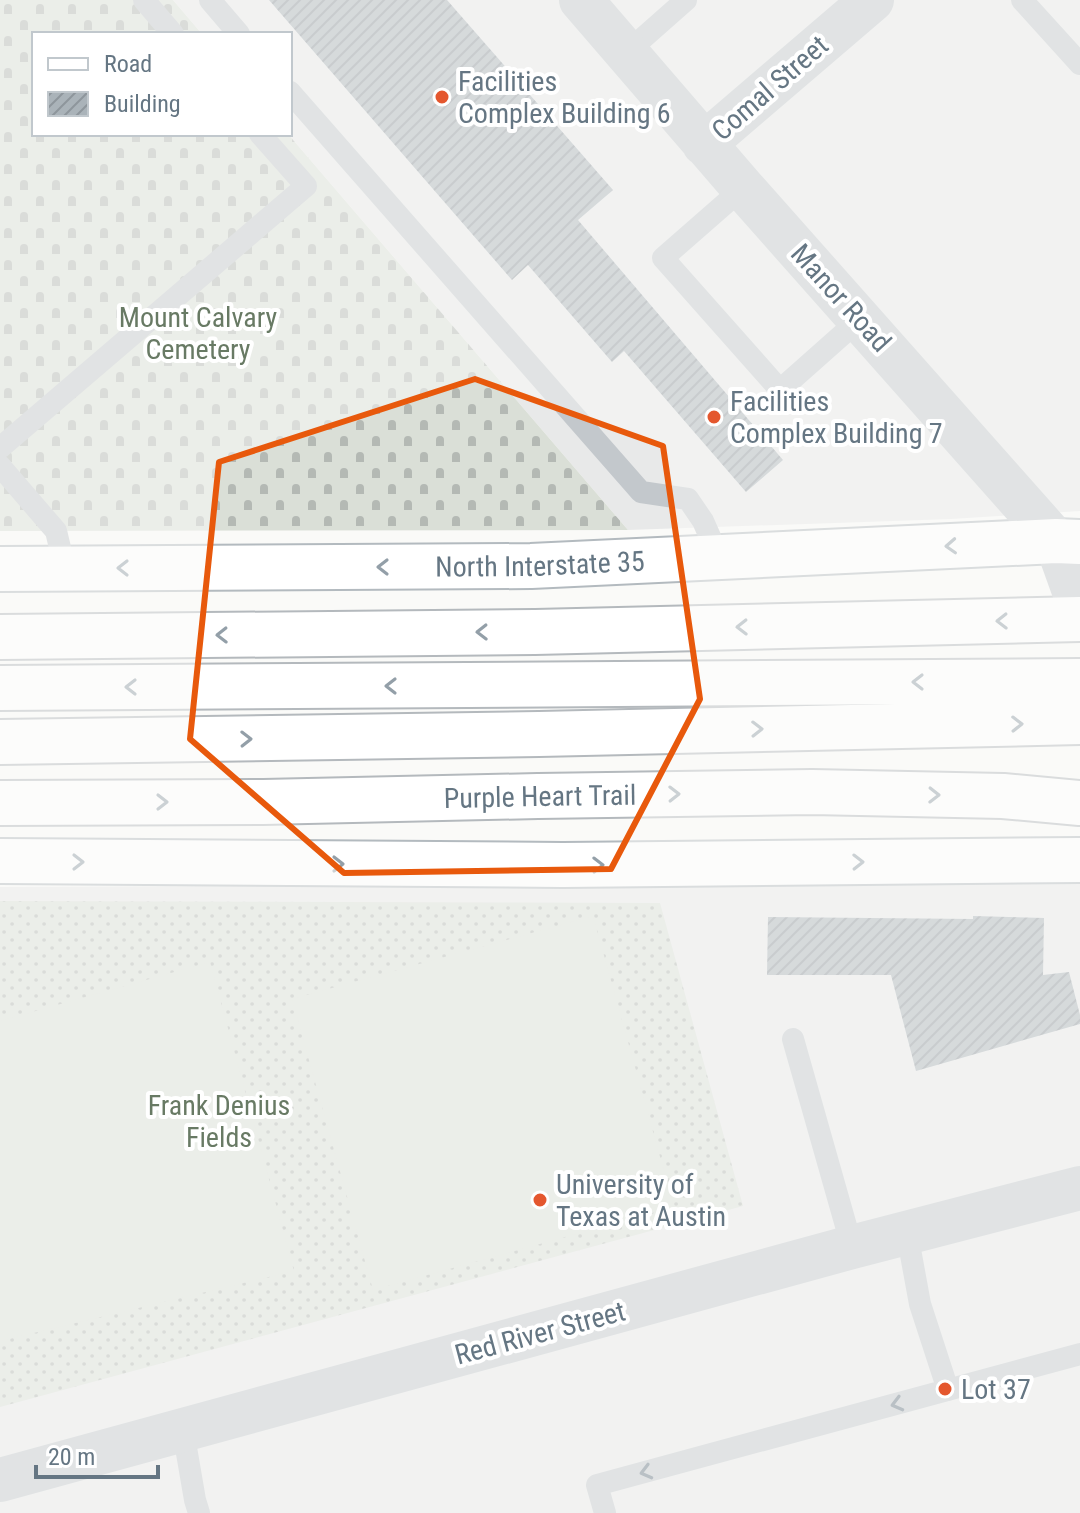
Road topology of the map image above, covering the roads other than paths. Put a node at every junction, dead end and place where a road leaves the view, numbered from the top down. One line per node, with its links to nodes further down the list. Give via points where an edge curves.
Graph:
1 (144, 0): 7 (lane)
2 (210, 0): 8 (lane)
3 (581, 0): 9 (street, Manor Road)
4 (686, 0): 9 (lane)
5 (1022, 0): 10 (lane)
6 (868, 1): 13 (street, Comal Street)
7 (171, 32)
8 (237, 32)
9 (626, 53): 13 (street, Manor Road)
10 (1080, 64)
11 (292, 94): 19 (lane, via 641,492 688,499)
12 (262, 136): 16 (lane, via 306,186)
13 (704, 144): 14 (street, Manor Road)
14 (743, 188): 15 (street, Manor Road); 15 (lane, via 663,258 780,390)
15 (860, 319): 18 (street, Manor Road)
16 (0, 448)
17 (0, 466): 21 (lane, via 56,531)
18 (1068, 542): 19 (main road, North Interstate 35, one-way to 19); 22 (street, Manor Road)
19 (719, 557): 21 (main road, North Interstate 35, one-way to 21, via 531,566)
20 (0, 569): 21 (main road, North Interstate 35)
21 (65, 569)
22 (1080, 606)
23 (1080, 619): 24 (main road, one-way to 24)
24 (0, 637)
25 (1080, 681): 26 (main road, one-way to 26)
26 (0, 688)
27 (1080, 722): 28 (main road, one-way to 27)
28 (0, 742)
29 (0, 803): 30 (main road, Purple Heart Trail, one-way to 30, via 812,792)
30 (1080, 803)
31 (1080, 860): 32 (main road, one-way to 31, via 578,865)
32 (0, 861)
33 (793, 1039): 36 (lane)
34 (1080, 1188): 35 (street, Red River Street)
35 (907, 1233): 36 (street, Red River Street); 38 (lane, via 920,1304)
36 (852, 1247): 39 (street, Red River Street)
37 (1080, 1354): 38 (lane)
38 (948, 1390): 42 (lane, one-way to 42, via 597,1485)
39 (183, 1430): 40 (street, Red River Street); 41 (lane)
40 (0, 1480)
41 (199, 1513)
42 (605, 1513)

